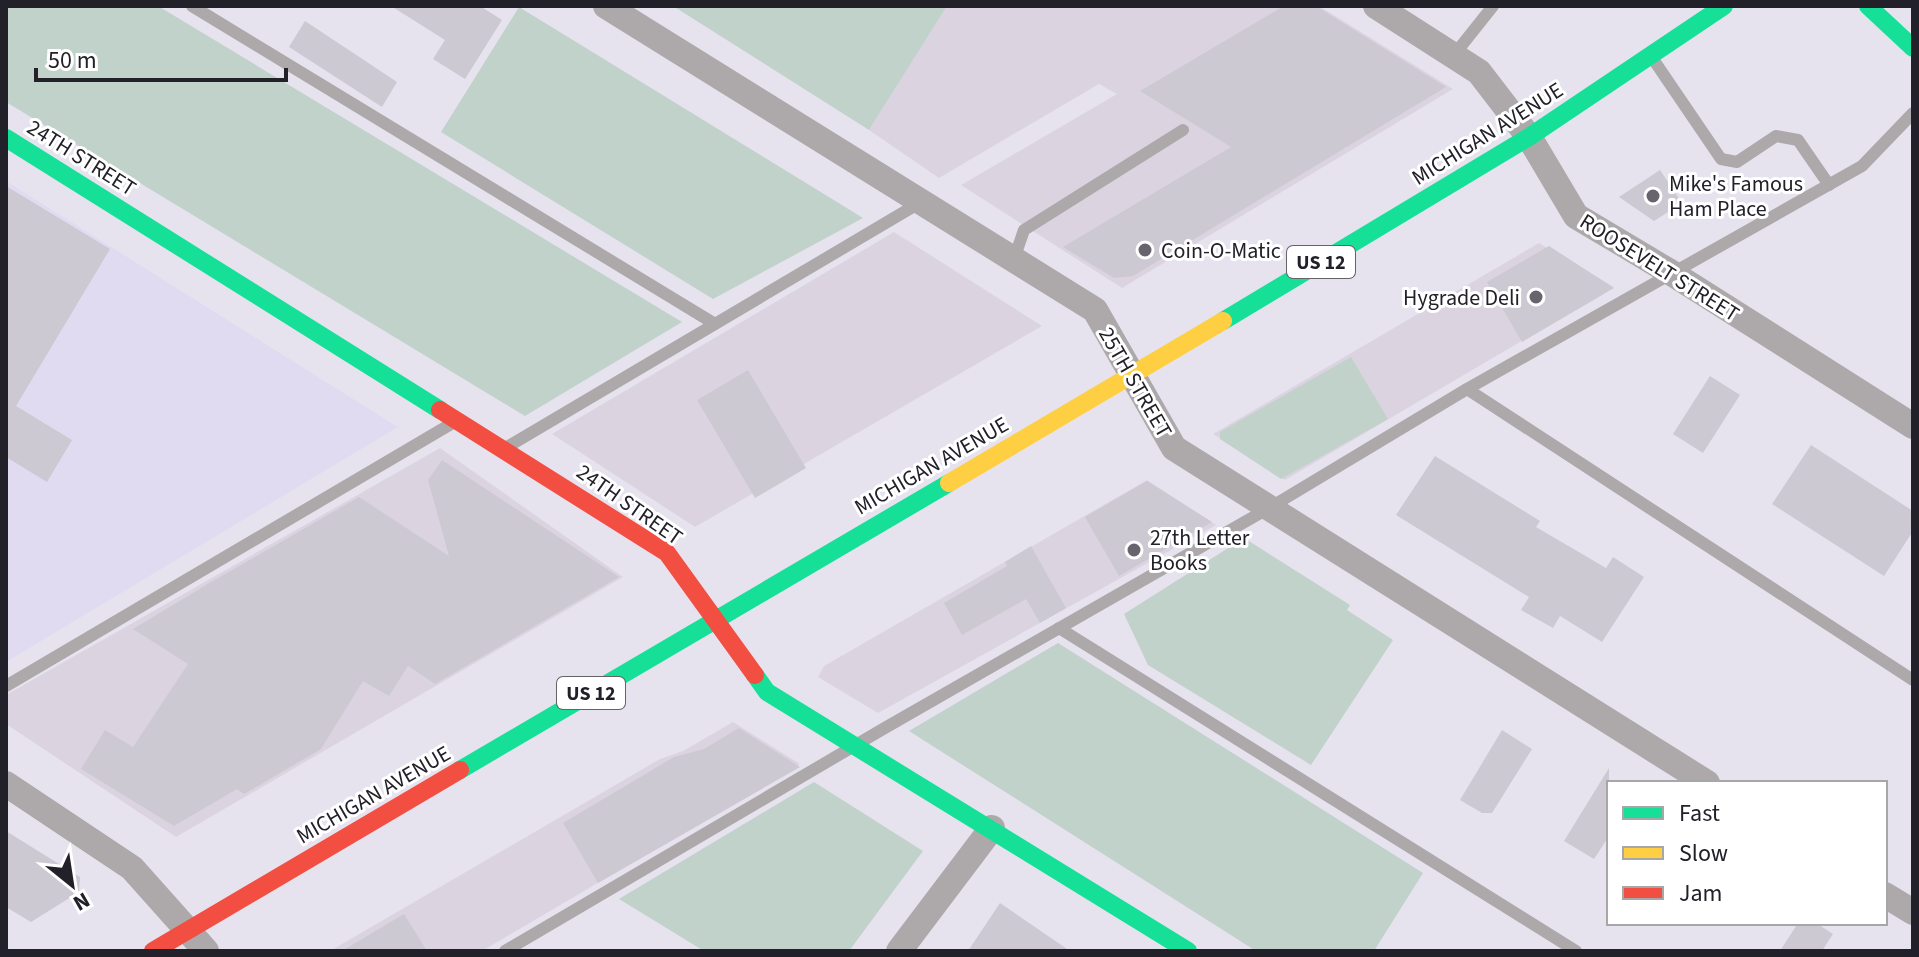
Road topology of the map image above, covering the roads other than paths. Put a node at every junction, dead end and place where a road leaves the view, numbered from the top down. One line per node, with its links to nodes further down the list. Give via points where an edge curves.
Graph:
1 (192, 6): 19 (lane)
2 (606, 6): 16 (street, 25TH STREET)
3 (1376, 6): 9 (street, ROOSEVELT STREET)
4 (1493, 6): 9 (lane)
5 (1724, 6): 7 (main road, MICHIGAN AVENUE / US 12)
6 (1868, 6): 8 (main road)
7 (1700, 13): 10 (main road, MICHIGAN AVENUE / US 12)
8 (1913, 48)
9 (1454, 55): 13 (street, ROOSEVELT STREET, via 1479,72)
10 (1651, 56): 13 (main road, MICHIGAN AVENUE / US 12); 15 (lane, via 1721,159 1737,162 1776,136 1798,140)
11 (1913, 113): 15 (lane, via 1862,166)
12 (1183, 130): 17 (lane, via 1024,230)
13 (1529, 137): 18 (street, ROOSEVELT STREET, via 1576,216); 20 (main road, MICHIGAN AVENUE / US 12)
14 (6, 138): 22 (main road, 24TH STREET)
15 (1829, 185): 18 (lane)
16 (921, 202): 17 (street, 25TH STREET); 19 (lane)
17 (1014, 259): 20 (street, 25TH STREET, via 1095,310)
18 (1670, 272): 21 (lane); 23 (street, ROOSEVELT STREET)
19 (715, 324): 24 (lane)
20 (1131, 376): 25 (street, 25TH STREET, via 1174,448); 26 (main road, MICHIGAN AVENUE / US 12)
21 (1467, 389): 25 (lane); 28 (lane)
22 (458, 420): 24 (main road, 24TH STREET); 29 (lane)
23 (1913, 426)
24 (504, 449): 26 (main road, 24TH STREET, via 667,553)
25 (1269, 508): 27 (lane); 31 (street, 25TH STREET)
26 (715, 620): 30 (main road, 24TH STREET, via 767,692); 36 (main road, MICHIGAN AVENUE / US 12)
27 (1059, 628): 30 (lane); 44 (lane)
28 (1913, 680)
29 (6, 686)
30 (856, 745): 33 (main road, 24TH STREET); 40 (lane)
31 (1704, 781)
32 (6, 784): 36 (street, via 132,868)
33 (992, 828): 37 (main road, 24TH STREET); 41 (street)
34 (1887, 896): 35 (street)
35 (1913, 912)
36 (189, 930): 38 (main road, MICHIGAN AVENUE / US 12); 39 (street)
37 (1161, 934): 42 (lane); 43 (main road, 24TH STREET)
38 (153, 951)
39 (206, 951)
40 (505, 951)
41 (899, 951)
42 (1151, 951)
43 (1188, 951)
44 (1576, 951)

